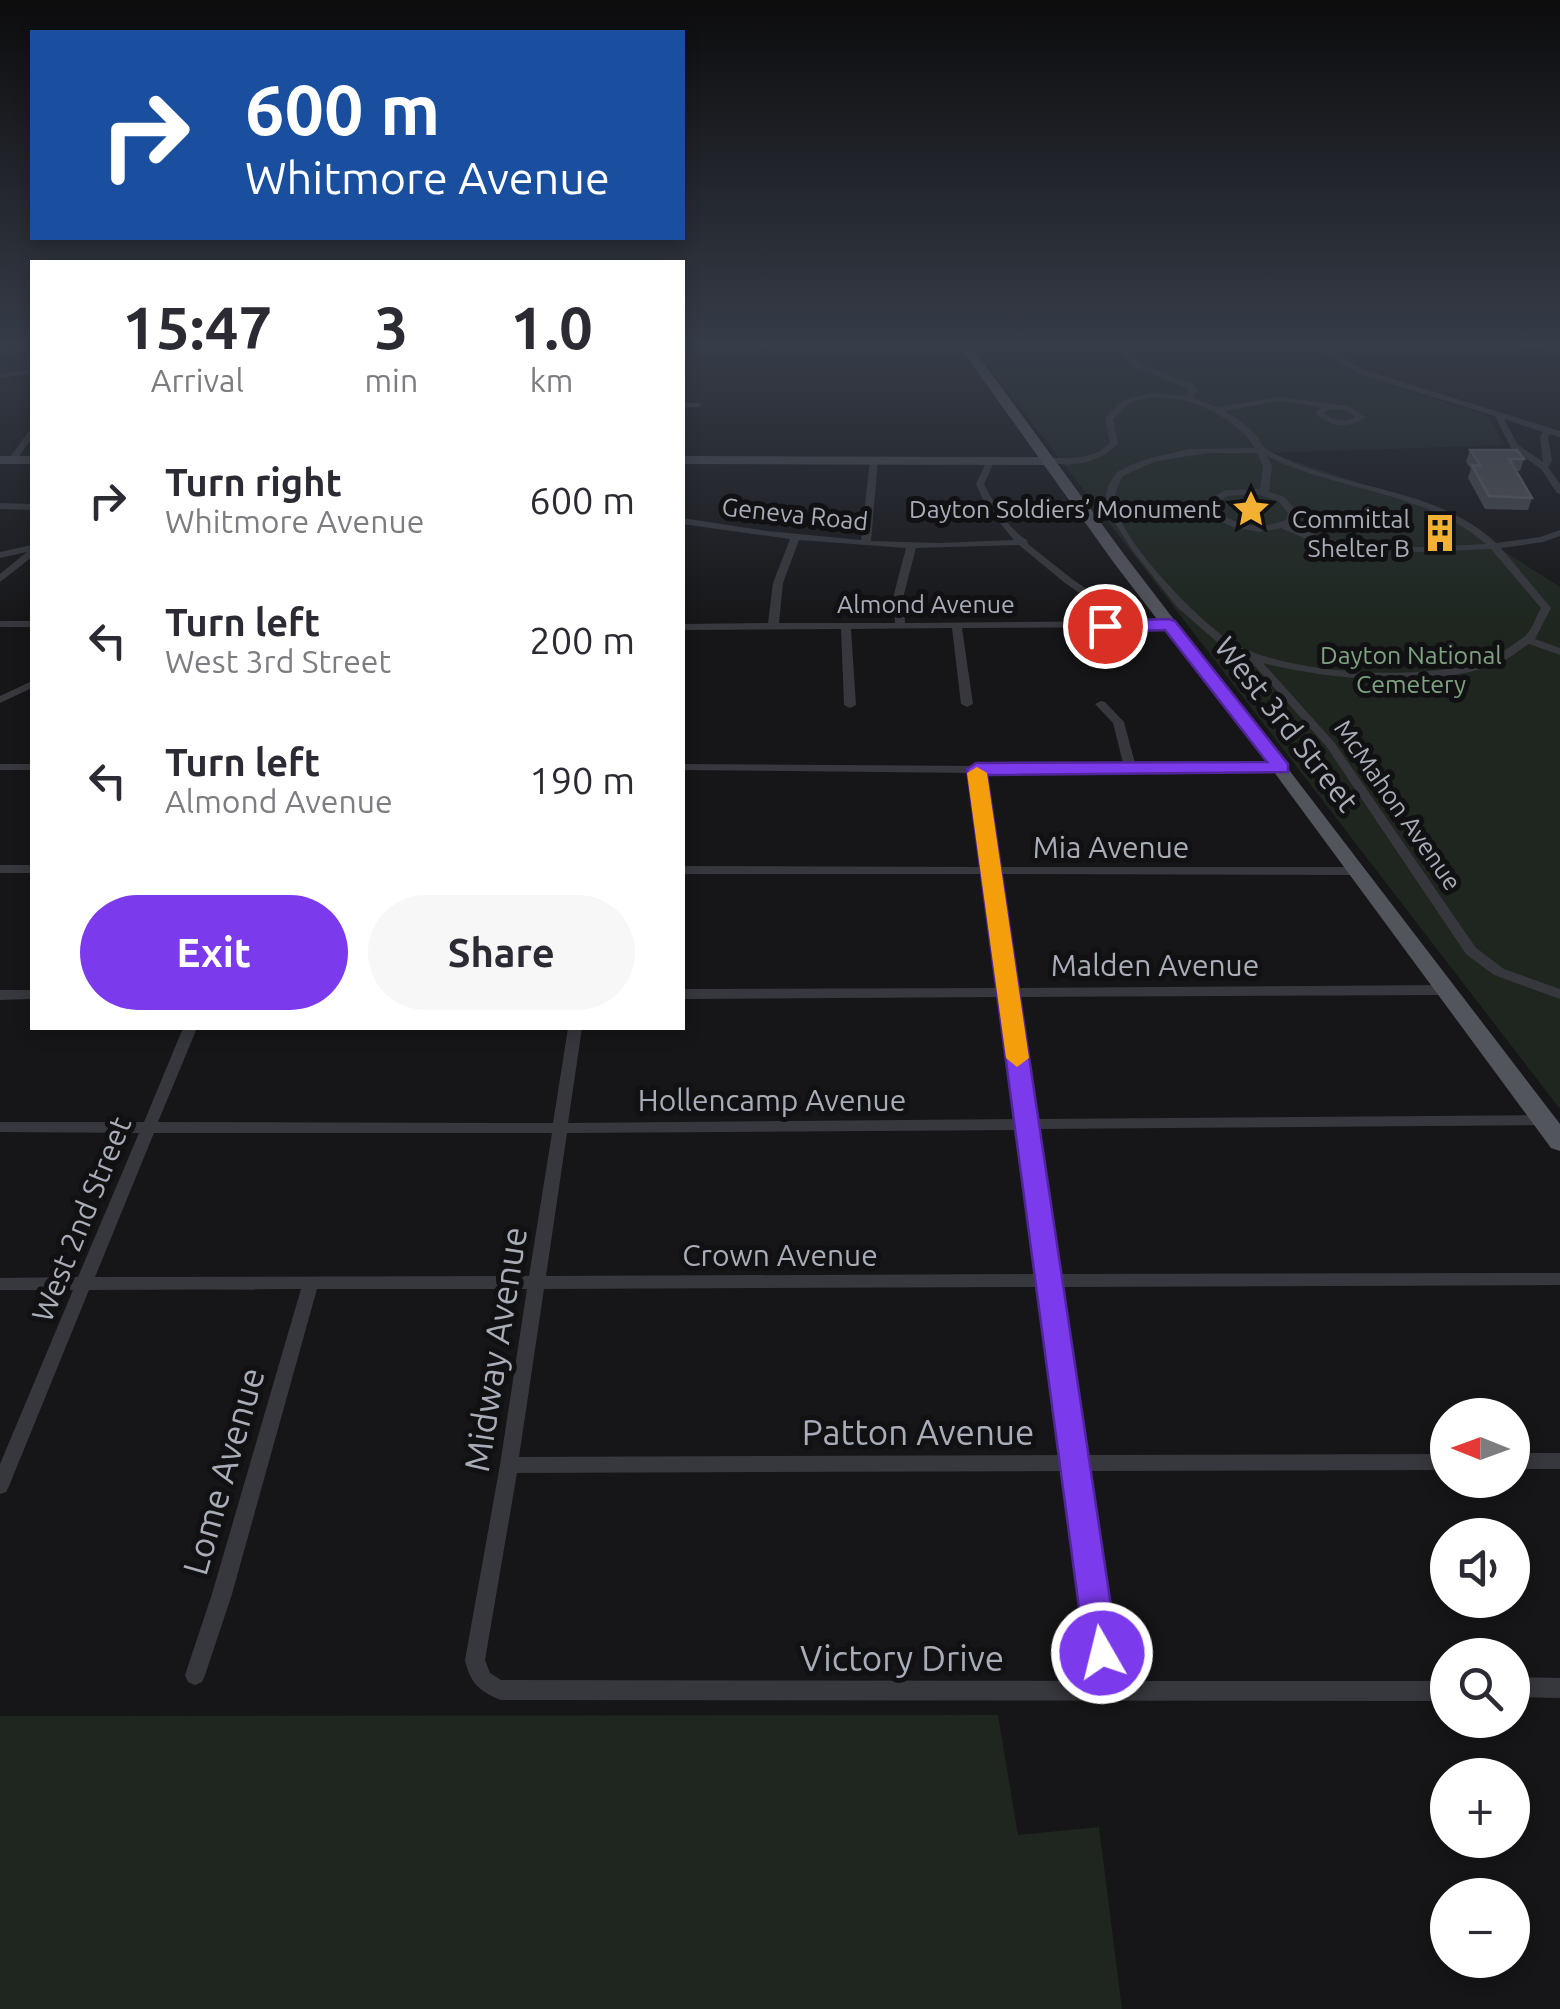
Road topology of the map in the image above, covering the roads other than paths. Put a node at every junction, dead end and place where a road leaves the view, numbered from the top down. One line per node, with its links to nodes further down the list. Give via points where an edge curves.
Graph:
1 (25, 440): 8 (street)
2 (1034, 440): 12 (main road, West 3rd Street)
3 (1113, 440): 12 (street, via 1108,452)
4 (1252, 440): 7 (street)
5 (1511, 440): 13 (street)
6 (1544, 440): 13 (street)
7 (1264, 451): 15 (street); 25 (street, via 1440,510); 41 (street, McMahon Avenue, via 1152,461 1120,474 1108,497 1123,531 1187,612)
8 (7, 458)
9 (685, 460): 10 (street)
10 (874, 460): 11 (street); 22 (street)
11 (991, 460): 12 (street); 23 (street, via 981,488)
12 (1050, 461): 32 (main road, West 3rd Street)
13 (1544, 466): 14 (street)
14 (1560, 490)
15 (1264, 493): 19 (street, via 1292,508); 19 (street, via 1226,493 1209,507 1232,524)
16 (0, 506): 17 (street)
17 (30, 506)
18 (685, 521): 21 (street, Geneva Road)
19 (1284, 526): 25 (street, via 1354,547)
20 (1560, 533): 25 (street)
21 (795, 537): 22 (street, Geneva Road); 35 (street, via 778,583)
22 (866, 542): 24 (street, Geneva Road)
23 (1024, 542): 24 (street, Geneva Road); 33 (street)
24 (912, 544): 37 (street, via 899,594)
25 (1496, 546): 39 (street, via 1546,608)
26 (30, 550): 28 (street)
27 (30, 552): 29 (street)
28 (0, 555)
29 (0, 579)
30 (0, 624): 31 (street)
31 (30, 624)
32 (1169, 624): 33 (street, Almond Avenue); 50 (main road, West 3rd Street)
33 (1133, 625): 38 (street, Almond Avenue)
34 (685, 627): 35 (street, Almond Avenue)
35 (773, 627): 36 (street, Almond Avenue)
36 (846, 627): 37 (street, Almond Avenue); 46 (street)
37 (900, 627): 38 (street, Almond Avenue)
38 (957, 627): 44 (street)
39 (1530, 640): 40 (street); 41 (street, via 1488,664 1420,676 1354,673)
40 (1560, 652)
41 (1250, 654): 61 (street, McMahon Avenue, via 1330,744 1471,952 1523,984)
42 (30, 685): 43 (street)
43 (0, 700)
44 (967, 704)
45 (1101, 704): 52 (street, via 1118,722)
46 (850, 706)
47 (0, 767): 48 (street)
48 (30, 767)
49 (685, 767): 51 (street)
50 (1281, 768): 52 (street); 57 (main road, West 3rd Street)
51 (976, 769): 52 (street); 56 (street)
52 (1131, 770)
53 (0, 869): 54 (street)
54 (30, 870)
55 (685, 870): 56 (street, Mia Avenue)
56 (991, 871): 57 (street, Mia Avenue); 59 (street)
57 (1359, 872): 58 (main road, West 3rd Street)
58 (1448, 990): 59 (street, Malden Avenue); 66 (main road, West 3rd Street)
59 (1008, 993): 60 (street, Malden Avenue); 67 (street)
60 (685, 994)
61 (1560, 994)
62 (0, 995): 63 (street)
63 (30, 995)
64 (189, 1030): 69 (street, West 2nd Street)
65 (575, 1030): 70 (street, Midway Avenue)
66 (1544, 1120): 67 (street, Hollencamp Avenue); 71 (main road, West 3rd Street)
67 (1027, 1126): 70 (street, Hollencamp Avenue); 73 (street)
68 (0, 1127): 69 (street, Hollencamp Avenue)
69 (148, 1127): 70 (street, Hollencamp Avenue); 74 (street, West 2nd Street)
70 (559, 1128): 76 (street, Midway Avenue)
71 (1560, 1142)
72 (1560, 1279): 73 (street, Crown Avenue)
73 (1049, 1282): 76 (street, Crown Avenue); 81 (street)
74 (85, 1283): 75 (street, Crown Avenue); 77 (street, Crown Avenue); 83 (street, West 2nd Street)
75 (0, 1284)
76 (536, 1284): 77 (street, Crown Avenue); 82 (street, Midway Avenue)
77 (310, 1285): 84 (street, Lome Avenue)
78 (1560, 1461): 80 (street)
79 (1430, 1462): 81 (street, Patton Avenue)
80 (1530, 1462)
81 (1075, 1463): 82 (street, Patton Avenue); 88 (street)
82 (509, 1465): 85 (street, Midway Avenue, via 474,1660)
83 (0, 1486)
84 (194, 1675)
85 (480, 1679): 88 (street, Victory Drive, via 501,1690)
86 (1530, 1687): 87 (street)
87 (1560, 1688)
88 (1107, 1691): 89 (street, Victory Drive)
89 (1430, 1691)

